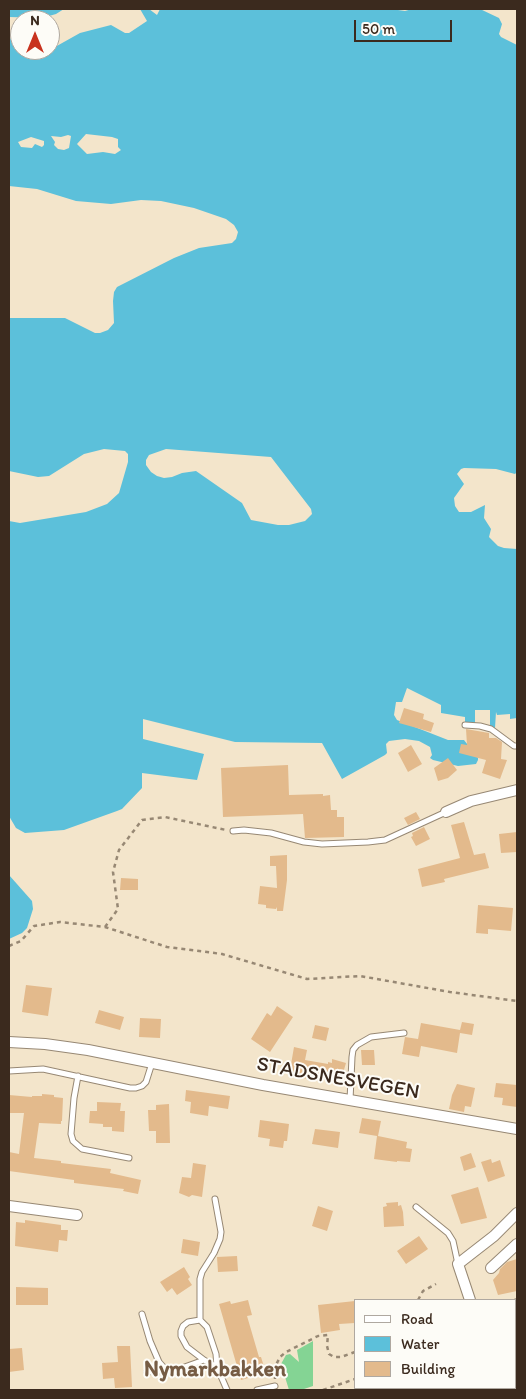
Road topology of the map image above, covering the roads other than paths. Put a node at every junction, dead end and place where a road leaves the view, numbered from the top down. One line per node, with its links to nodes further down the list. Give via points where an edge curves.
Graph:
1 (465, 725): 2 (lane, via 492,730)
2 (517, 746)
3 (517, 790): 4 (street, via 471,801)
4 (446, 812): 5 (lane, via 393,837 368,842 322,844 271,833)
5 (233, 831)
6 (404, 1033): 11 (lane, via 371,1037 357,1044 352,1057)
7 (9, 1042): 8 (street, STADSNESVEGEN, via 88,1050)
8 (152, 1063): 10 (lane, via 146,1082 136,1088); 11 (street, STADSNESVEGEN)
9 (9, 1071): 10 (lane, via 43,1069)
10 (78, 1076): 13 (lane, via 71,1134 73,1141 82,1149)
11 (350, 1101): 12 (street, STADSNESVEGEN)
12 (517, 1129)
13 (129, 1158)
14 (215, 1199): 24 (lane, via 220,1239 200,1278)
15 (9, 1206): 18 (street)
16 (416, 1208): 20 (lane, via 448,1233)
17 (517, 1213): 20 (street)
18 (77, 1215)
19 (517, 1244): 21 (street)
20 (458, 1264): 22 (street)
21 (491, 1268)
22 (470, 1299)
23 (142, 1314): 27 (lane, via 159,1362)
24 (200, 1320): 25 (lane, via 183,1326 181,1336 187,1347); 26 (lane, via 210,1333)
25 (204, 1360): 26 (lane); 27 (lane)
26 (217, 1367): 30 (lane)
27 (167, 1371): 28 (lane)
28 (147, 1372)
29 (275, 1386): 31 (lane)
30 (227, 1390)
31 (257, 1390)

